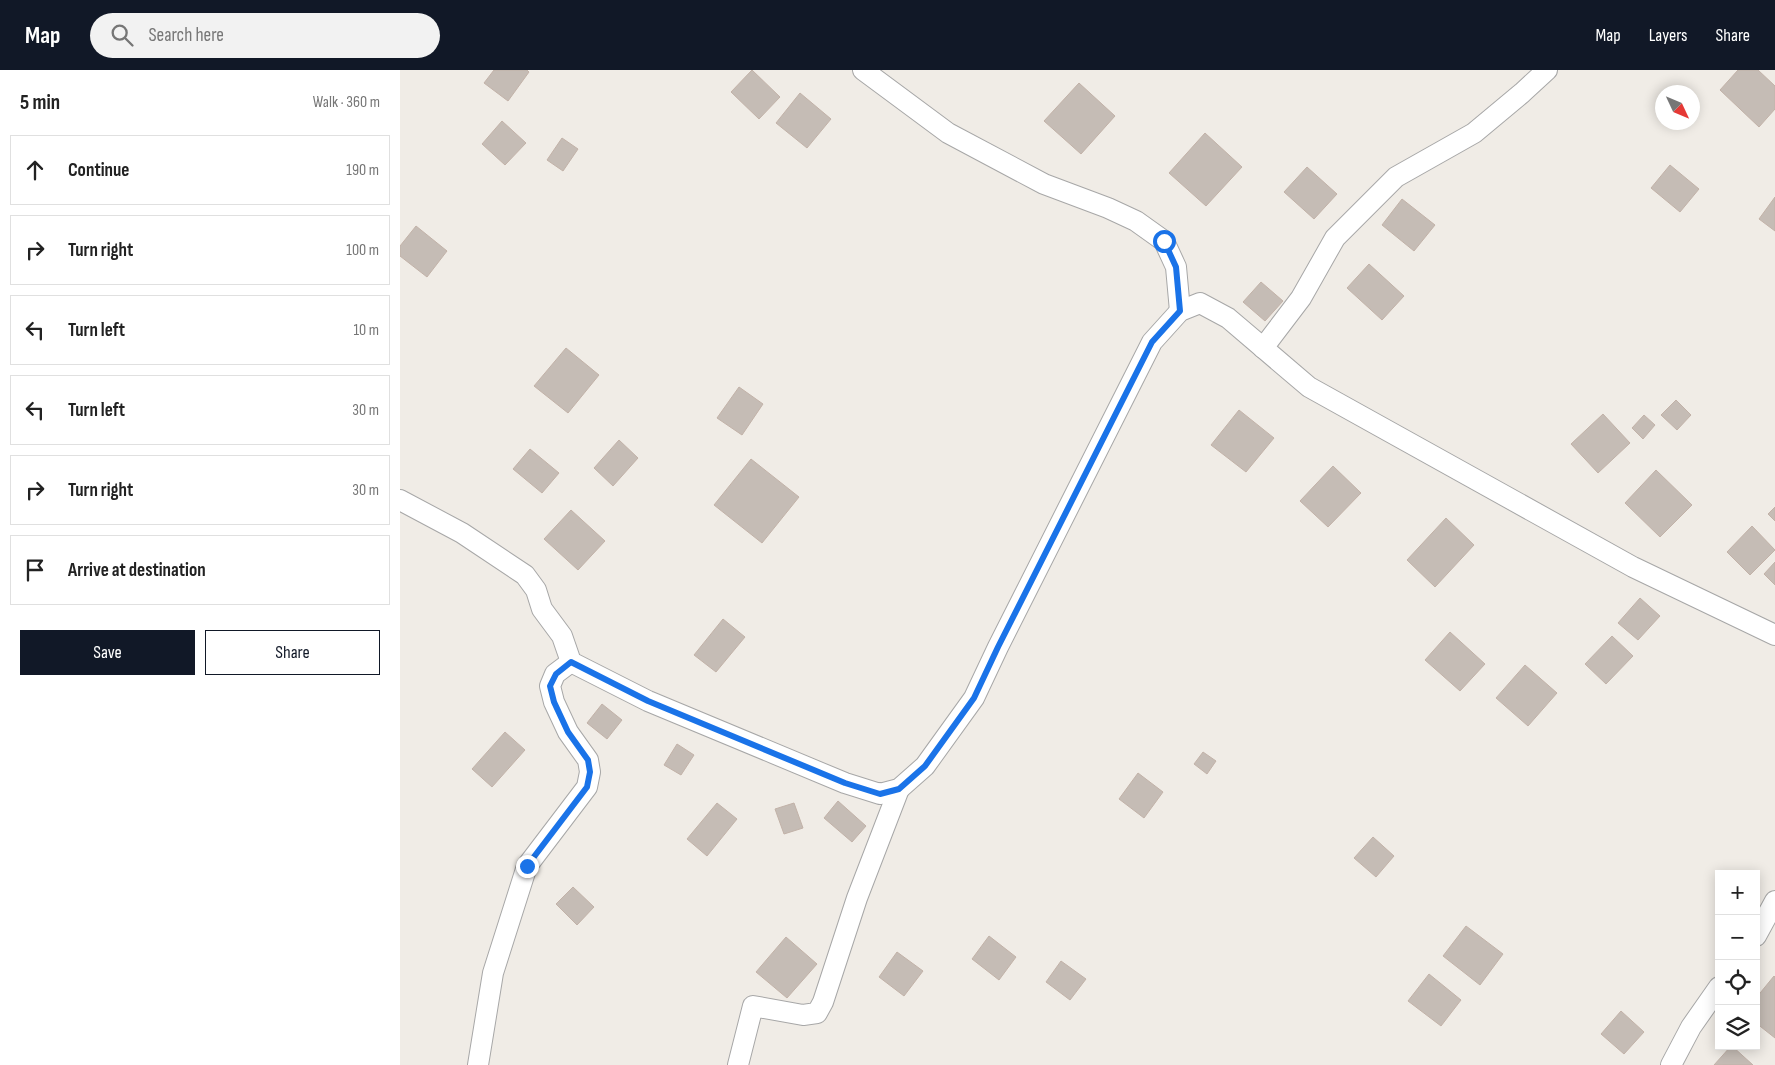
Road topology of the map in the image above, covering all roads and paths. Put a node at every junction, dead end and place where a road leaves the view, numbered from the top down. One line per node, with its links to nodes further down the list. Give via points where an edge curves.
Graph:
1 (863, 70): 3 (street, via 948,133 1044,184 1136,221 1164,241 1176,267)
2 (1547, 70): 4 (street, via 1474,133 1396,177 1335,238 1300,298)
3 (1180, 311): 4 (street, via 1200,304 1228,318); 8 (street, via 1152,342 974,698 925,766)
4 (1263, 348): 6 (street, via 1309,387 1456,470 1633,567)
5 (400, 500): 7 (street, via 462,533 525,575 536,590 542,609 562,636)
6 (1775, 635)
7 (571, 662): 8 (street, via 648,701 845,783 880,794); 12 (street, via 556,674 550,686 568,732 588,760 587,787 527,866 493,973)
8 (899, 789): 13 (street, via 817,1013 802,1015 753,1006)
9 (1775, 901): 10 (street)
10 (1760, 929)
11 (1715, 993): 14 (street)
12 (478, 1065)
13 (738, 1065)
14 (1670, 1065)

